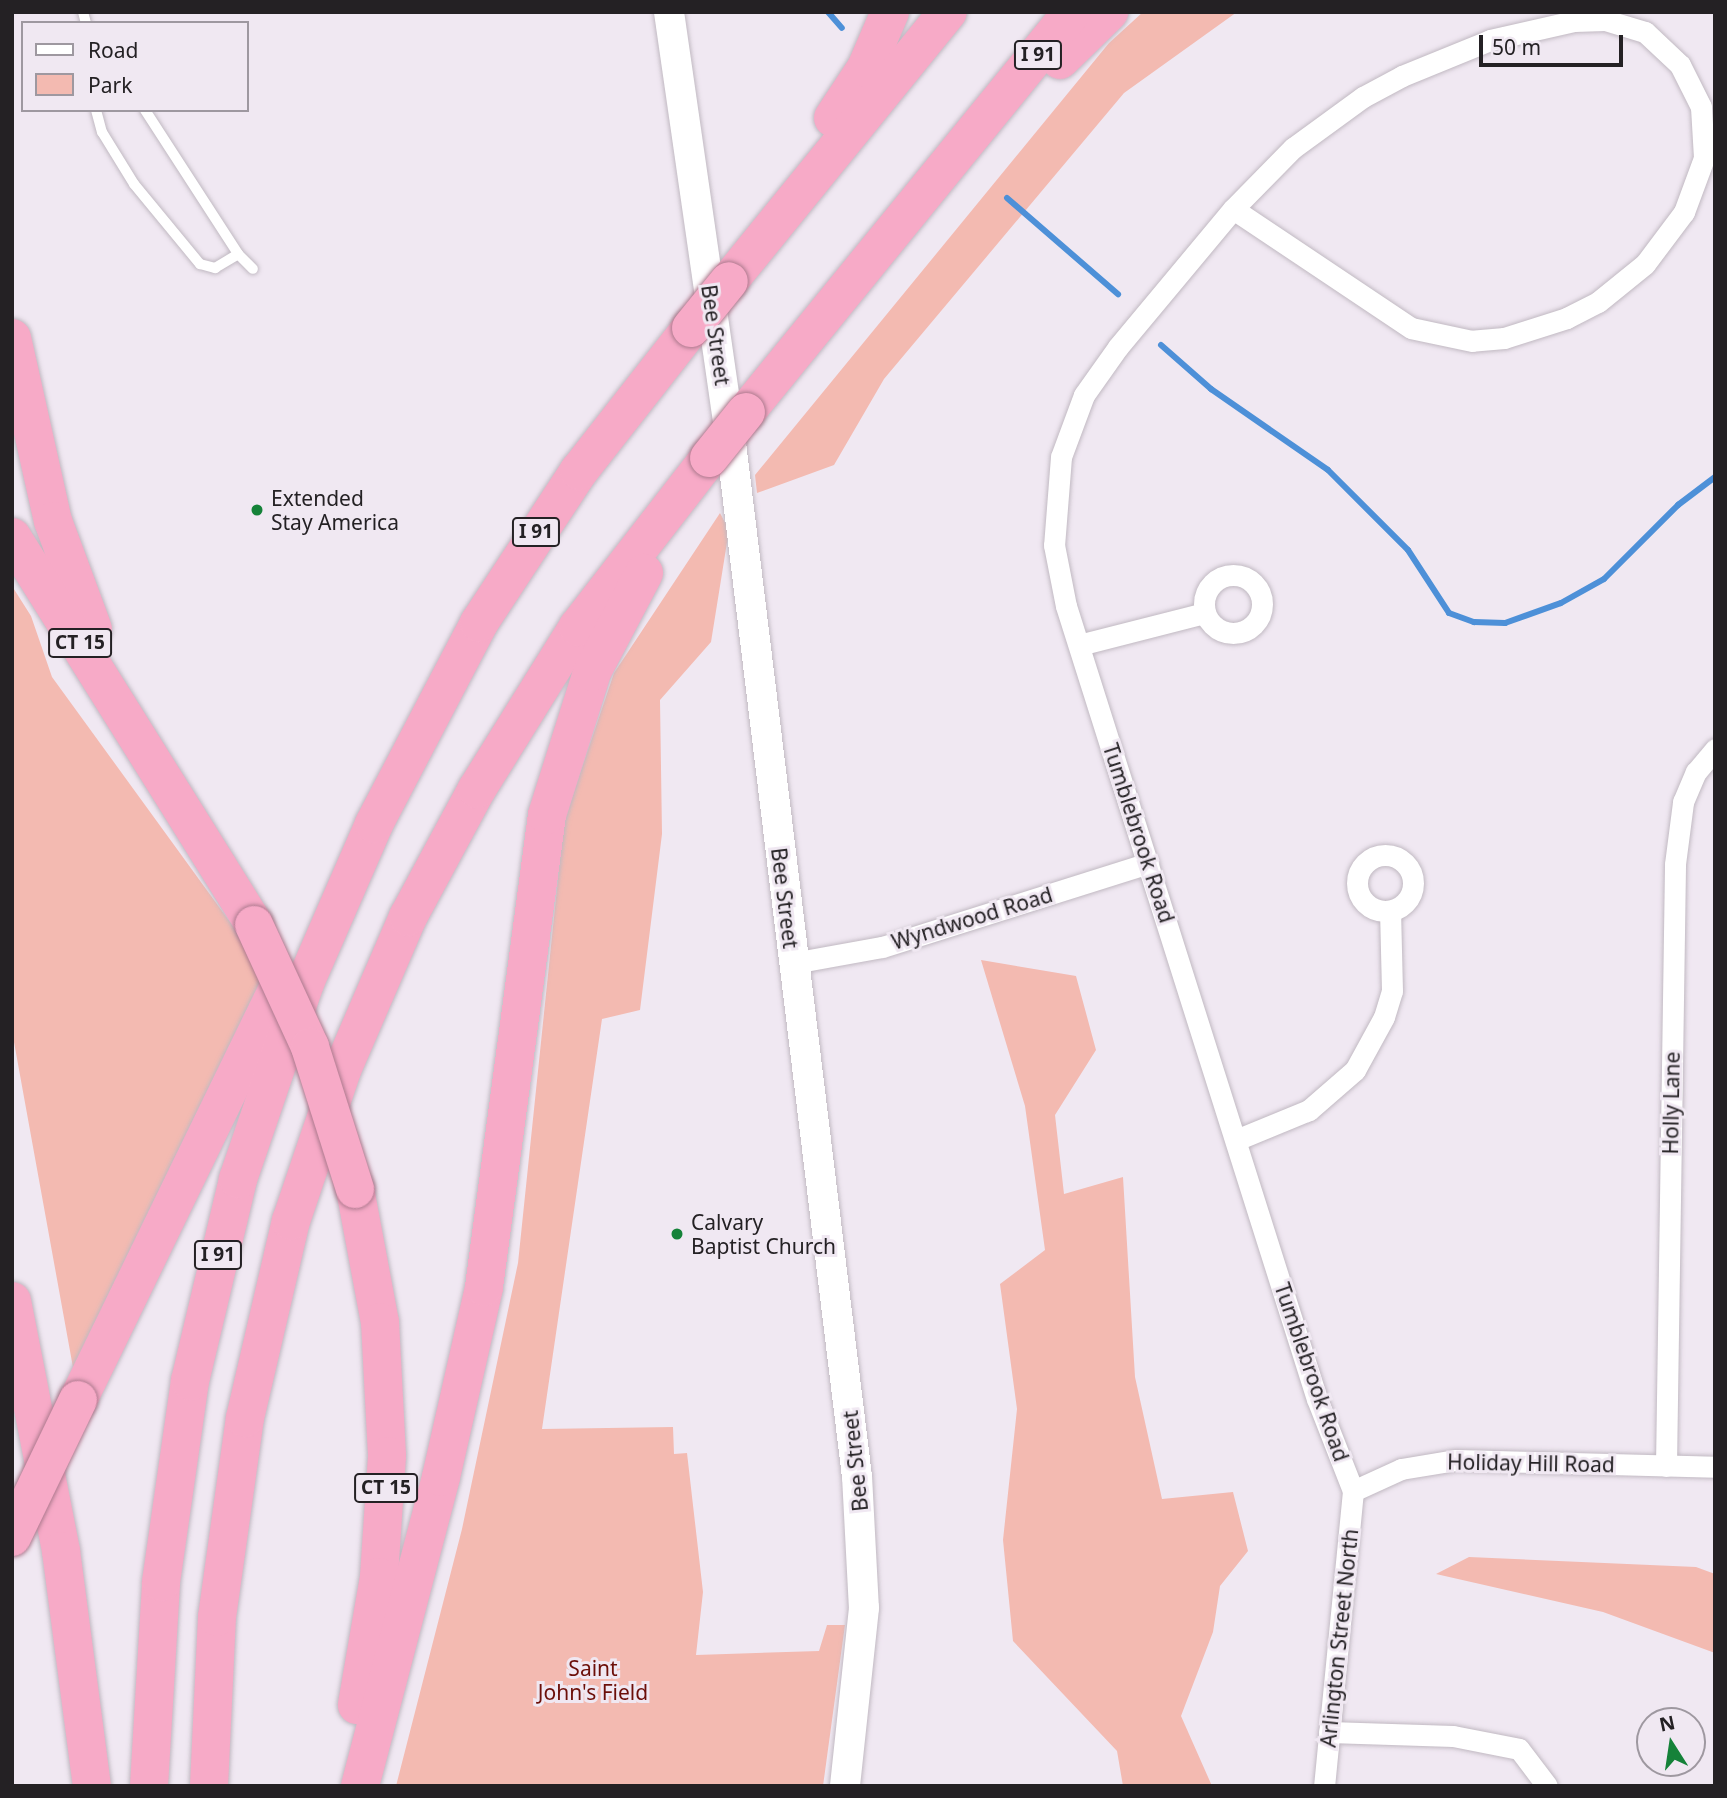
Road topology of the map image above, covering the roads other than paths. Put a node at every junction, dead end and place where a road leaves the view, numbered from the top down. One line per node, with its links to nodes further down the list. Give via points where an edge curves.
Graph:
1 (669, 12): 23 (street, Bee Street, via 732,454)
2 (890, 12): 10 (highway, via 857,84 793,170)
3 (948, 12): 10 (highway, I 91)
4 (1073, 12): 6 (highway, I 91)
5 (1108, 12): 6 (highway, via 1042,77)
6 (1003, 97): 14 (highway, I 91, bridge)
7 (97, 112): 11 (lane, via 102,132 134,184 200,264 215,268)
8 (146, 112): 11 (lane)
9 (1233, 209): 9 (street, Tumblebrook Road, via 1293,148 1363,97 1444,56 1535,28 1605,20 1645,32 1680,65 1701,107 1704,158 1698,183 1678,221 1645,264 1598,302 1557,322 1504,338 1442,338 1411,328); 17 (street, Tumblebrook Road, via 1099,371 1070,428 1056,486 1054,545)
10 (771, 229): 20 (highway, I 91, bridge, via 603,438 516,563)
11 (238, 254): 12 (lane)
12 (253, 269)
13 (12, 338): 18 (highway, via 66,563 93,630 124,687)
14 (672, 503): 33 (highway, I 91, via 562,652 460,818 377,982 330,1103 275,1281 235,1472 217,1617); 35 (highway, via 650,561 592,672 552,790 533,892 515,1074 484,1287 447,1454)
15 (12, 537): 18 (highway, CT 15)
16 (1205, 613): 17 (street)
17 (1079, 645): 21 (street, Tumblebrook Road)
18 (147, 749): 34 (highway, CT 15, bridge, via 254,925 310,1046 355,1189 380,1322 386,1491 374,1612)
19 (1715, 749): 26 (street, Holly Lane, via 1696,772 1684,802 1675,864)
20 (408, 754): 29 (highway, bridge, via 377,787 359,817); 32 (highway, I 91, via 304,982 249,1141 218,1255 170,1501 153,1670)
21 (1148, 863): 23 (street, Wyndwood Road, via 882,947); 24 (street, Tumblebrook Road)
22 (1390, 911): 24 (street, via 1392,991 1384,1017 1355,1070 1309,1110)
23 (793, 963): 36 (street, Bee Street, via 861,1517 861,1663)
24 (1236, 1140): 28 (street, Tumblebrook Road, via 1317,1399)
25 (12, 1301): 31 (highway, via 61,1551)
26 (1666, 1466): 27 (street, Holiday Hill Road); 28 (street, Holiday Hill Road, via 1456,1460 1401,1469)
27 (1715, 1467)
28 (1353, 1491): 30 (street, Arlington Street North)
29 (12, 1537)
30 (1329, 1732): 37 (street, Arlington Street North); 38 (street, via 1453,1736 1519,1749)
31 (92, 1786)
32 (149, 1786)
33 (209, 1786)
34 (338, 1786)
35 (360, 1786)
36 (845, 1786)
37 (1324, 1786)
38 (1547, 1786)

